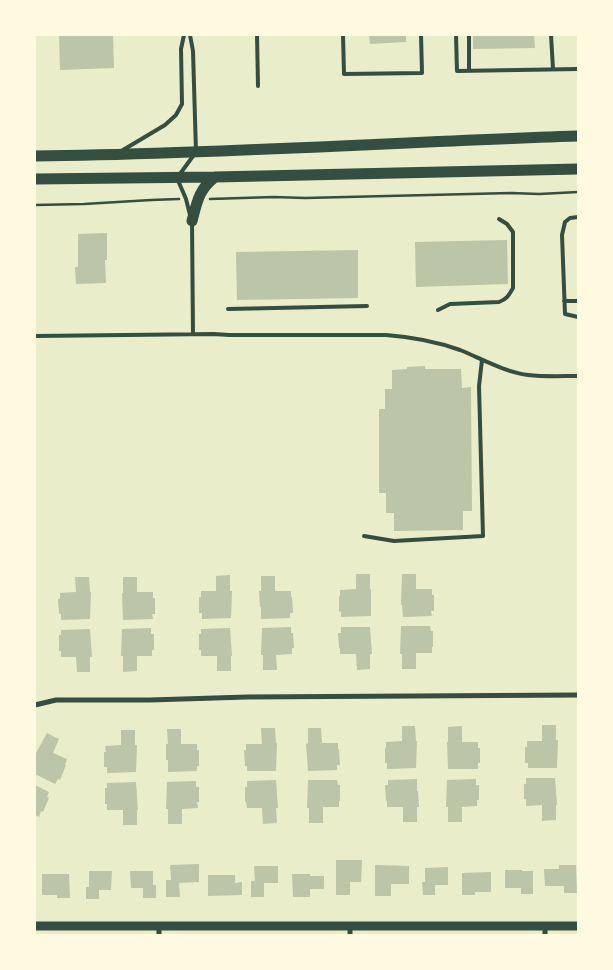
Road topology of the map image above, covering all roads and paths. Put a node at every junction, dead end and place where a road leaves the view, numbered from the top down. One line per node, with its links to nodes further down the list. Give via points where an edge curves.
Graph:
1 (184, 35): 15 (lane, via 181,49 182,104 176,115)
2 (190, 35): 14 (lane)
3 (258, 35): 12 (lane)
4 (343, 35): 5 (lane, via 344,74 422,73)
5 (421, 35)
6 (456, 35): 11 (lane, via 457,71)
7 (468, 35): 11 (lane)
8 (551, 35): 10 (lane)
9 (578, 68): 10 (lane)
10 (553, 69): 11 (lane)
11 (469, 70)
12 (258, 86)
13 (578, 136): 14 (main road)
14 (196, 152): 15 (main road); 20 (lane)
15 (115, 155): 16 (main road)
16 (35, 156)
17 (578, 169): 18 (main road)
18 (215, 177): 20 (main road); 22 (main road)
19 (35, 178): 20 (main road)
20 (177, 178): 22 (lane)
21 (578, 192): 22 (path)
22 (192, 199): 23 (path); 26 (main road)
23 (35, 205)
24 (578, 217): 27 (lane, via 570,218 562,228)
25 (499, 219): 31 (lane, via 512,232 513,288 510,294 500,302 450,304)
26 (192, 221): 33 (lane)
27 (564, 300): 28 (lane); 32 (lane, via 565,314)
28 (578, 301)
29 (367, 306): 30 (lane)
30 (228, 310)
31 (438, 310)
32 (578, 316)
33 (193, 334): 34 (lane); 35 (lane, via 412,337 439,343)
34 (35, 336)
35 (482, 360): 36 (lane, via 528,375); 37 (lane, via 479,386 482,536 394,541)
36 (578, 376)
37 (364, 536)
38 (578, 695): 39 (street, via 56,700)
39 (35, 705)
40 (35, 926): 42 (street)
41 (578, 926): 44 (street)
42 (159, 930): 43 (street)
43 (350, 930): 44 (street)
44 (545, 931)

